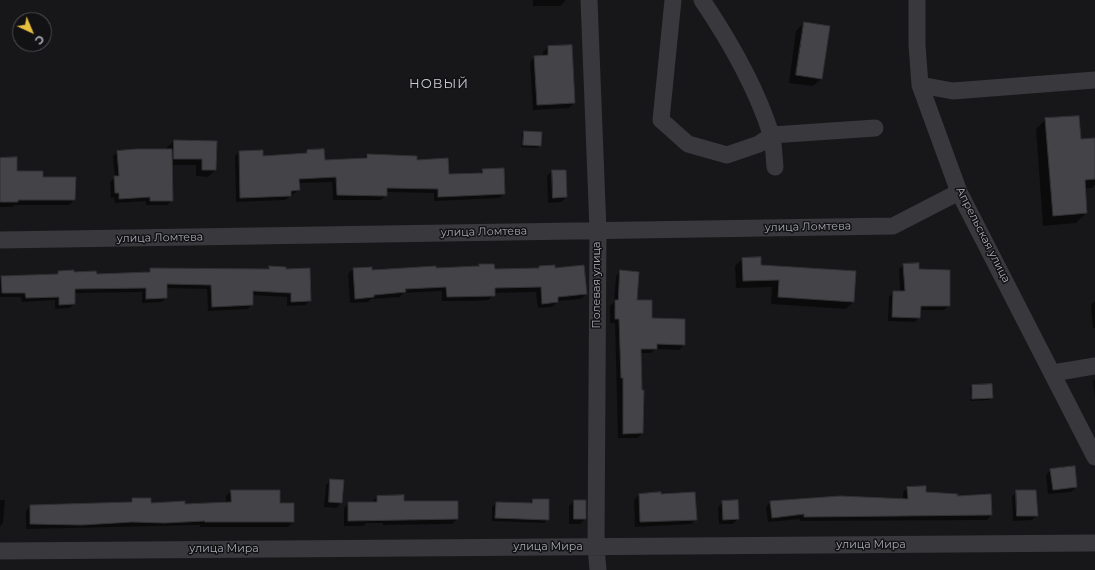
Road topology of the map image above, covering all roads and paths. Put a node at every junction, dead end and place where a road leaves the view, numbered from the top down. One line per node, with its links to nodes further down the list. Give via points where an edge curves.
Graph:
1 (589, 0): 11 (street, Полевая улица)
2 (673, 0): 8 (street, via 661,120 688,144 727,155 759,144)
3 (702, 0): 8 (street, via 723,31)
4 (917, 0): 6 (street, Апрельская улица)
5 (1095, 80): 6 (street, via 953,91)
6 (920, 85): 10 (street, Апрельская улица)
7 (875, 128): 8 (street)
8 (772, 135): 9 (street)
9 (775, 167)
10 (959, 192): 11 (street, улица Ломтева, via 894,226); 14 (street, Апрельская улица)
11 (598, 230): 12 (street, улица Ломтева); 17 (street, Полевая улица)
12 (0, 240)
13 (1095, 366): 14 (street)
14 (1053, 373): 15 (street, Апрельская улица)
15 (1095, 457)
16 (1095, 543): 17 (street, улица Мира)
17 (596, 547): 18 (street, улица Мира); 19 (street, Полевая улица)
18 (0, 551)
19 (598, 570)

